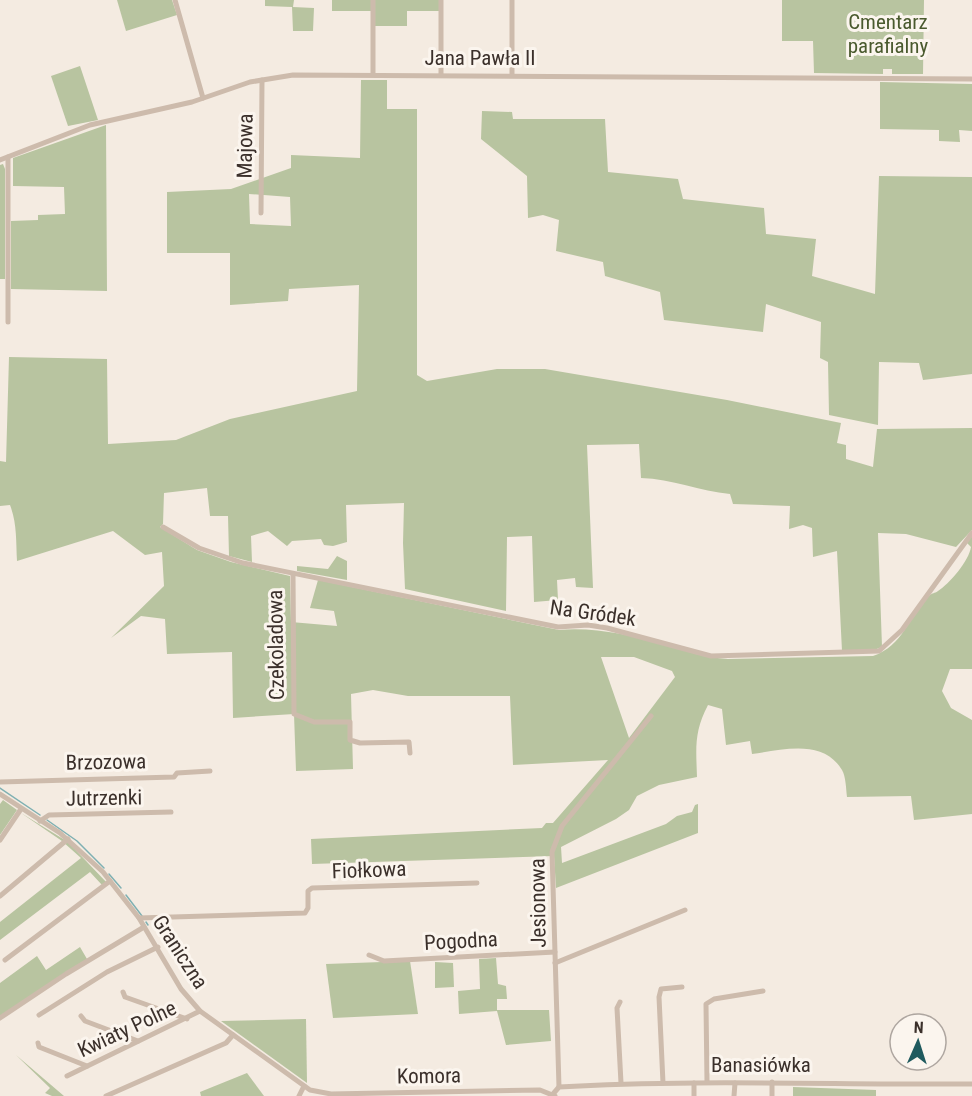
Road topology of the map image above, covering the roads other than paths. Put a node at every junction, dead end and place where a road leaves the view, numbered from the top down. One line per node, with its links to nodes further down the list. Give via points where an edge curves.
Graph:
1 (175, 0): 10 (street)
2 (373, 0): 5 (street)
3 (441, 0): 6 (street)
4 (512, 0): 7 (street)
5 (373, 74): 6 (street, Jana Pawła II); 9 (street, Jana Pawła II, via 293,75)
6 (441, 74): 7 (street, Jana Pawła II)
7 (512, 74): 8 (street, Jana Pawła II)
8 (972, 79)
9 (262, 80): 10 (street, Jana Pawła II); 13 (street, Majowa)
10 (203, 98): 11 (street, Jana Pawła II, via 90,125)
11 (8, 157): 12 (street, Jana Pawła II); 14 (street)
12 (0, 160)
13 (261, 213)
14 (8, 322)
15 (163, 527): 17 (street, Na Gródek, via 220,556)
16 (972, 533): 17 (street, Na Gródek, via 902,630 879,651 854,653 711,656 607,628 558,627)
17 (293, 574): 19 (street, Czekoladowa, via 294,714 314,722 350,722 350,740 409,742)
18 (651, 716): 35 (street, Jesionowa, via 562,826 552,852)
19 (410, 753)
20 (210, 771): 21 (street, Brzozowa, via 177,773 174,777)
21 (0, 782)
22 (0, 794): 23 (street, Graniczna)
23 (21, 808): 25 (street, Graniczna); 27 (street)
24 (171, 812): 25 (street, Jutrzenki, via 49,815)
25 (40, 821): 26 (street, Graniczna)
26 (69, 839): 28 (street, Graniczna); 30 (street)
27 (0, 840)
28 (110, 881): 32 (street, Graniczna); 37 (street)
29 (477, 883): 32 (street, Fiołkowa, via 312,888 308,891 305,913)
30 (0, 896)
31 (685, 910): 38 (street)
32 (139, 918): 33 (street, Graniczna)
33 (144, 927): 34 (street, Graniczna); 46 (street)
34 (158, 947): 43 (street, Graniczna, via 181,989); 44 (street, via 107,972)
35 (555, 952): 36 (street, Pogodna, via 384,961); 38 (street, Jesionowa)
36 (369, 955)
37 (4, 960)
38 (555, 963): 61 (street, Jesionowa)
39 (682, 987): 56 (street, via 662,989 659,997)
40 (763, 991): 53 (street, via 714,999 706,1004)
41 (123, 992): 47 (street, via 125,997)
42 (620, 1002): 55 (street, via 617,1008)
43 (200, 1011): 47 (street, Kwiaty Polne); 48 (street, Graniczna)
44 (39, 1015)
45 (81, 1016): 49 (street)
46 (0, 1018)
47 (187, 1019): 49 (street, Kwiaty Polne)
48 (233, 1035): 60 (street, Graniczna); 63 (street, via 226,1043)
49 (138, 1041): 51 (street, Kwiaty Polne)
50 (38, 1043): 51 (street, via 39,1047)
51 (87, 1065): 52 (street, Kwiaty Polne)
52 (67, 1076)
53 (707, 1082): 57 (street, Banasiówka); 58 (street, Banasiówka)
54 (772, 1082): 58 (street, Banasiówka); 59 (street, Banasiówka); 67 (street)
55 (621, 1083): 56 (street, Banasiówka); 61 (street, Banasiówka)
56 (663, 1083): 57 (street, Banasiówka)
57 (694, 1083): 65 (street)
58 (735, 1083): 66 (street)
59 (972, 1084)
60 (304, 1086): 62 (street, Komora, via 331,1094 540,1090); 64 (street)
61 (559, 1087): 62 (street)
62 (554, 1095)
63 (106, 1096)
64 (300, 1096)
65 (694, 1096)
66 (734, 1096)
67 (772, 1096)

